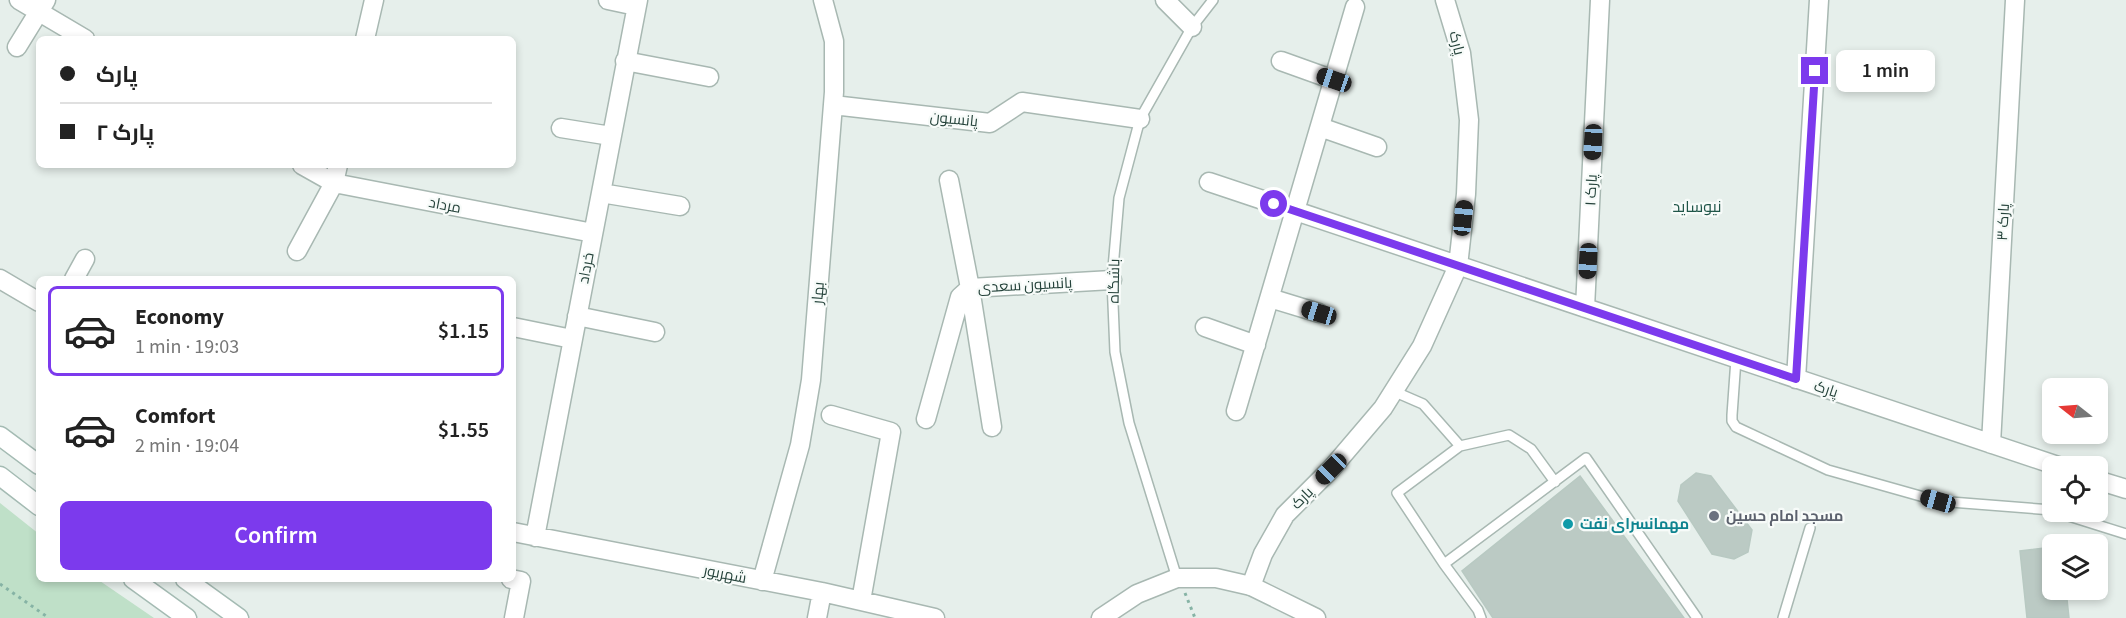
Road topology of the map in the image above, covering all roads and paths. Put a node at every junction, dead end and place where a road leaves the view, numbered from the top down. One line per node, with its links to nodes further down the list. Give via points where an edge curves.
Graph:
1 (19, 0): 12 (street)
2 (374, 0): 16 (street)
3 (608, 0): 11 (street)
4 (823, 0): 22 (street, بهار, via 834,41)
5 (1165, 0): 14 (street)
6 (1213, 0): 14 (lane, باشگاه)
7 (1445, 0): 38 (street, پارک, via 1461,53 1469,120)
8 (1600, 0): 45 (street, پارک ۱)
9 (1819, 0): 54 (street)
10 (2016, 0): 61 (street, پارک ۳)
11 (637, 3): 18 (street, خرداد)
12 (43, 6): 15 (street); 17 (street)
13 (1355, 8): 21 (street)
14 (1192, 27): 23 (lane, باشگاه)
15 (81, 36)
16 (366, 36)
17 (17, 47)
18 (626, 61): 20 (street); 26 (street, خرداد)
19 (1281, 61): 21 (street)
20 (710, 77)
21 (1334, 80): 24 (street)
22 (833, 105): 23 (street, پانسیون, via 990,123 1022,102); 79 (street, بهار, via 811,380 800,445)
23 (1140, 119): 41 (lane, باشگاه, via 1119,198)
24 (1320, 127): 27 (street); 34 (street)
25 (561, 128): 26 (street)
26 (611, 136): 32 (street, خرداد)
27 (1377, 147)
28 (313, 168): 29 (street, مرداد)
29 (336, 174): 35 (street, مرداد); 36 (street)
30 (949, 180): 42 (street)
31 (1209, 182): 34 (street, پارک)
32 (600, 193): 33 (street); 35 (street, خرداد)
33 (680, 207)
34 (1296, 212): 38 (street, پارک); 43 (street)
35 (593, 233): 47 (street, خرداد)
36 (297, 250)
37 (86, 259): 39 (street)
38 (1458, 266): 45 (street, پارک); 55 (street, پارک, via 1422,346)
39 (76, 276)
40 (0, 279): 44 (street)
41 (1112, 280): 42 (street, پانسیون سعدی); 77 (lane, باشگاه, via 1115,352 1129,423)
42 (970, 288): 58 (street, پانسیون سعدی, via 960,297); 59 (street)
43 (1270, 298): 46 (street); 52 (street)
44 (36, 300)
45 (1585, 308): 53 (street, پارک)
46 (1319, 313)
47 (577, 316): 50 (street); 51 (street, خرداد)
48 (1205, 327): 52 (street)
49 (516, 328): 51 (street)
50 (655, 332)
51 (573, 339): 75 (street, خرداد)
52 (1256, 345): 56 (street)
53 (1736, 359): 54 (street, پارک); 70 (lane, via 1732,415 1736,427 1828,470 1938,501)
54 (1796, 379): 61 (street, پارک)
55 (1393, 391): 62 (lane, via 1423,404); 83 (street, پارک, via 1331,469 1285,515)
56 (1236, 411)
57 (831, 415): 85 (street, via 891,432)
58 (926, 419)
59 (992, 428)
60 (0, 436): 64 (street)
61 (1991, 444): 63 (street, پارک)
62 (1460, 446): 66 (lane, via 1509,435 1531,449); 76 (lane, via 1397,493)
63 (2042, 461)
64 (36, 463)
65 (0, 476): 69 (street)
66 (1555, 482): 76 (lane); 96 (lane, via 1586,458)
67 (2108, 483): 68 (street)
68 (2126, 489)
69 (36, 504)
70 (2042, 509)
71 (2088, 522): 74 (lane)
72 (1809, 528): 97 (lane)
73 (516, 533): 75 (street, شهریور)
74 (2126, 534)
75 (535, 537): 79 (street, شهریور)
76 (1444, 564): 95 (lane)
77 (1177, 578): 83 (street, via 1216,578); 92 (street, via 1137,594); 93 (path)
78 (516, 580): 89 (street, via 521,581)
79 (762, 581): 84 (street, شهریور)
80 (137, 582): 87 (street)
81 (189, 582): 88 (street)
82 (0, 584): 86 (path)
83 (1251, 586): 94 (street)
84 (822, 592): 85 (street, شهریور); 90 (street)
85 (861, 601): 91 (street, شهریور)
86 (49, 618)
87 (187, 618)
88 (239, 618)
89 (514, 618)
90 (817, 618)
91 (935, 618)
92 (1101, 618)
93 (1196, 618)
94 (1316, 618)
95 (1481, 618)
96 (1697, 618)
97 (1783, 618)

